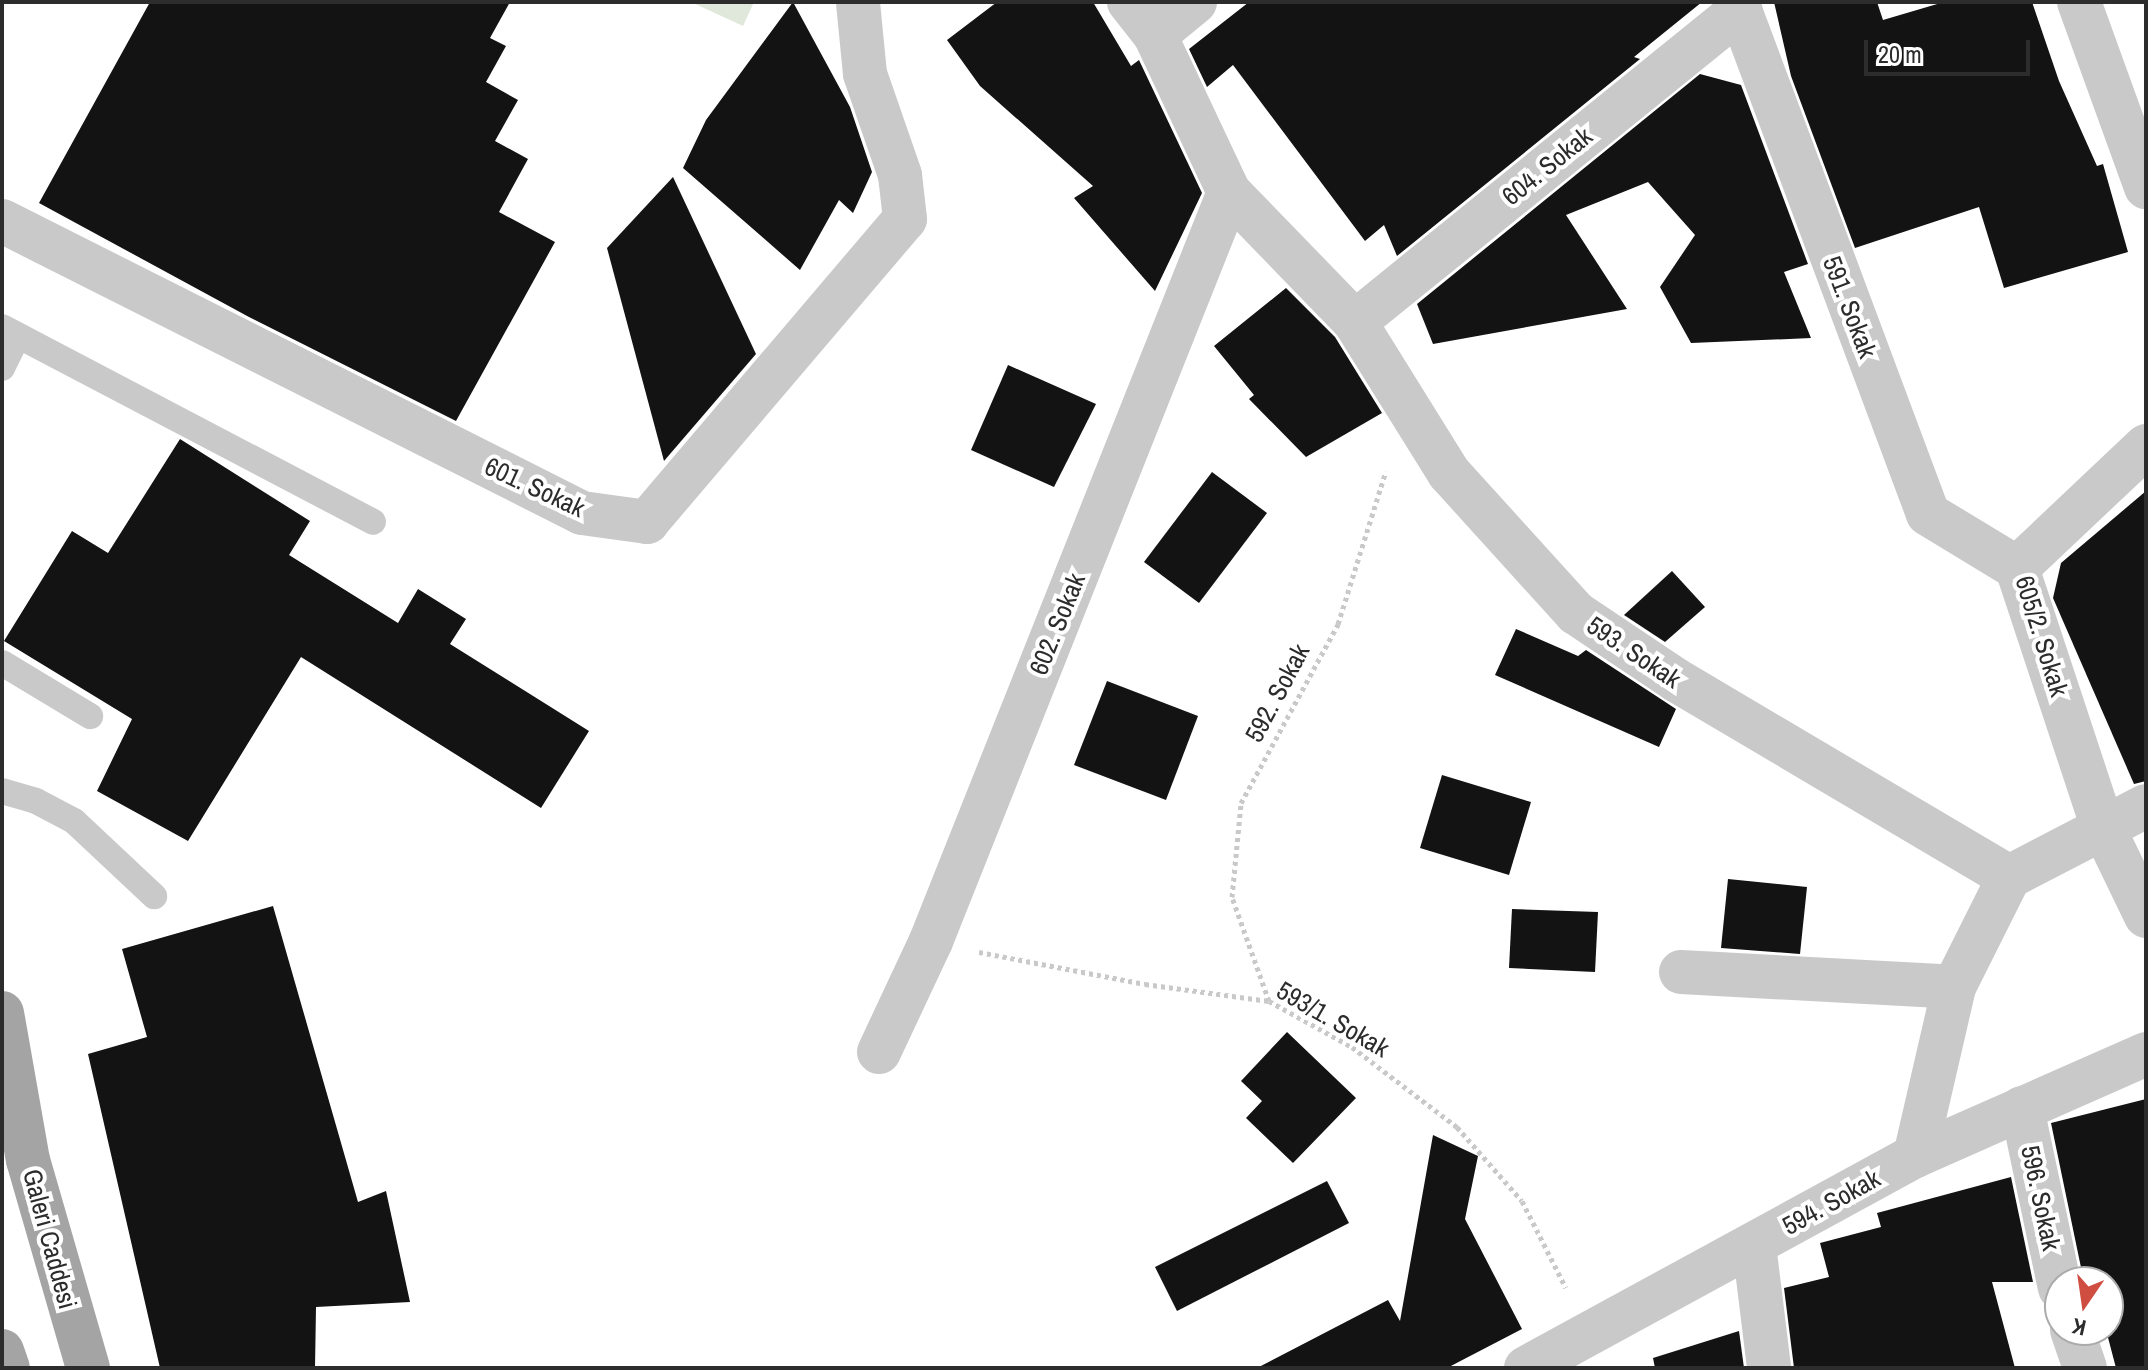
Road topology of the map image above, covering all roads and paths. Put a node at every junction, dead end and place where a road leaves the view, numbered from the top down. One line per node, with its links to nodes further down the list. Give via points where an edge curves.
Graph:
1 (858, 2): 8 (street, 601. Sokak, via 865,74 900,175 905,219 647,522 582,513)
2 (1195, 2): 5 (street)
3 (2079, 2): 6 (street)
4 (1738, 6): 9 (street, 604. Sokak); 15 (street, 591. Sokak, via 1928,514)
5 (1142, 18): 7 (street, 593. Sokak)
6 (2146, 187)
7 (1229, 192): 9 (street, 593. Sokak); 24 (street, 602. Sokak)
8 (2, 221)
9 (1355, 322): 12 (street, 593. Sokak)
10 (10, 332): 11 (lane); 14 (lane)
11 (2, 368)
12 (1407, 405): 21 (street, 593. Sokak, via 1449,473 1576,613 1676,680); 27 (path, 592. Sokak, via 1338,624 1241,803 1232,897)
13 (2146, 446): 15 (street, 605/2. Sokak)
14 (373, 522)
15 (2017, 568): 20 (street, 605/2. Sokak)
16 (2, 663): 17 (lane)
17 (90, 716)
18 (2, 791): 22 (lane, via 74,821)
19 (2146, 806): 20 (street)
20 (2102, 825): 21 (street); 23 (street, 605/2. Sokak)
21 (2009, 877): 26 (street)
22 (154, 896)
23 (2146, 916)
24 (931, 941): 27 (path, 593/1. Sokak, via 1145,984); 29 (street, 602. Sokak)
25 (1681, 972): 26 (street)
26 (1954, 987): 32 (street)
27 (1269, 1001): 35 (path, 593/1. Sokak, via 1352,1047 1457,1127 1522,1201)
28 (2, 1013): 40 (main road, Galeri Caddesi, via 28,1160)
29 (879, 1052)
30 (2146, 1054): 31 (street, 594. Sokak)
31 (2022, 1108): 32 (street, 594. Sokak); 34 (street, 596. Sokak)
32 (1915, 1156): 33 (street, 594. Sokak)
33 (1754, 1245): 35 (street, 594. Sokak); 41 (street)
34 (2055, 1266)
35 (1588, 1332): 38 (street, 594. Sokak)
36 (2077, 1346): 42 (street)
37 (2, 1351): 39 (main road)
38 (1539, 1365)
39 (8, 1368)
40 (88, 1368)
41 (1769, 1368)
42 (2085, 1368)

